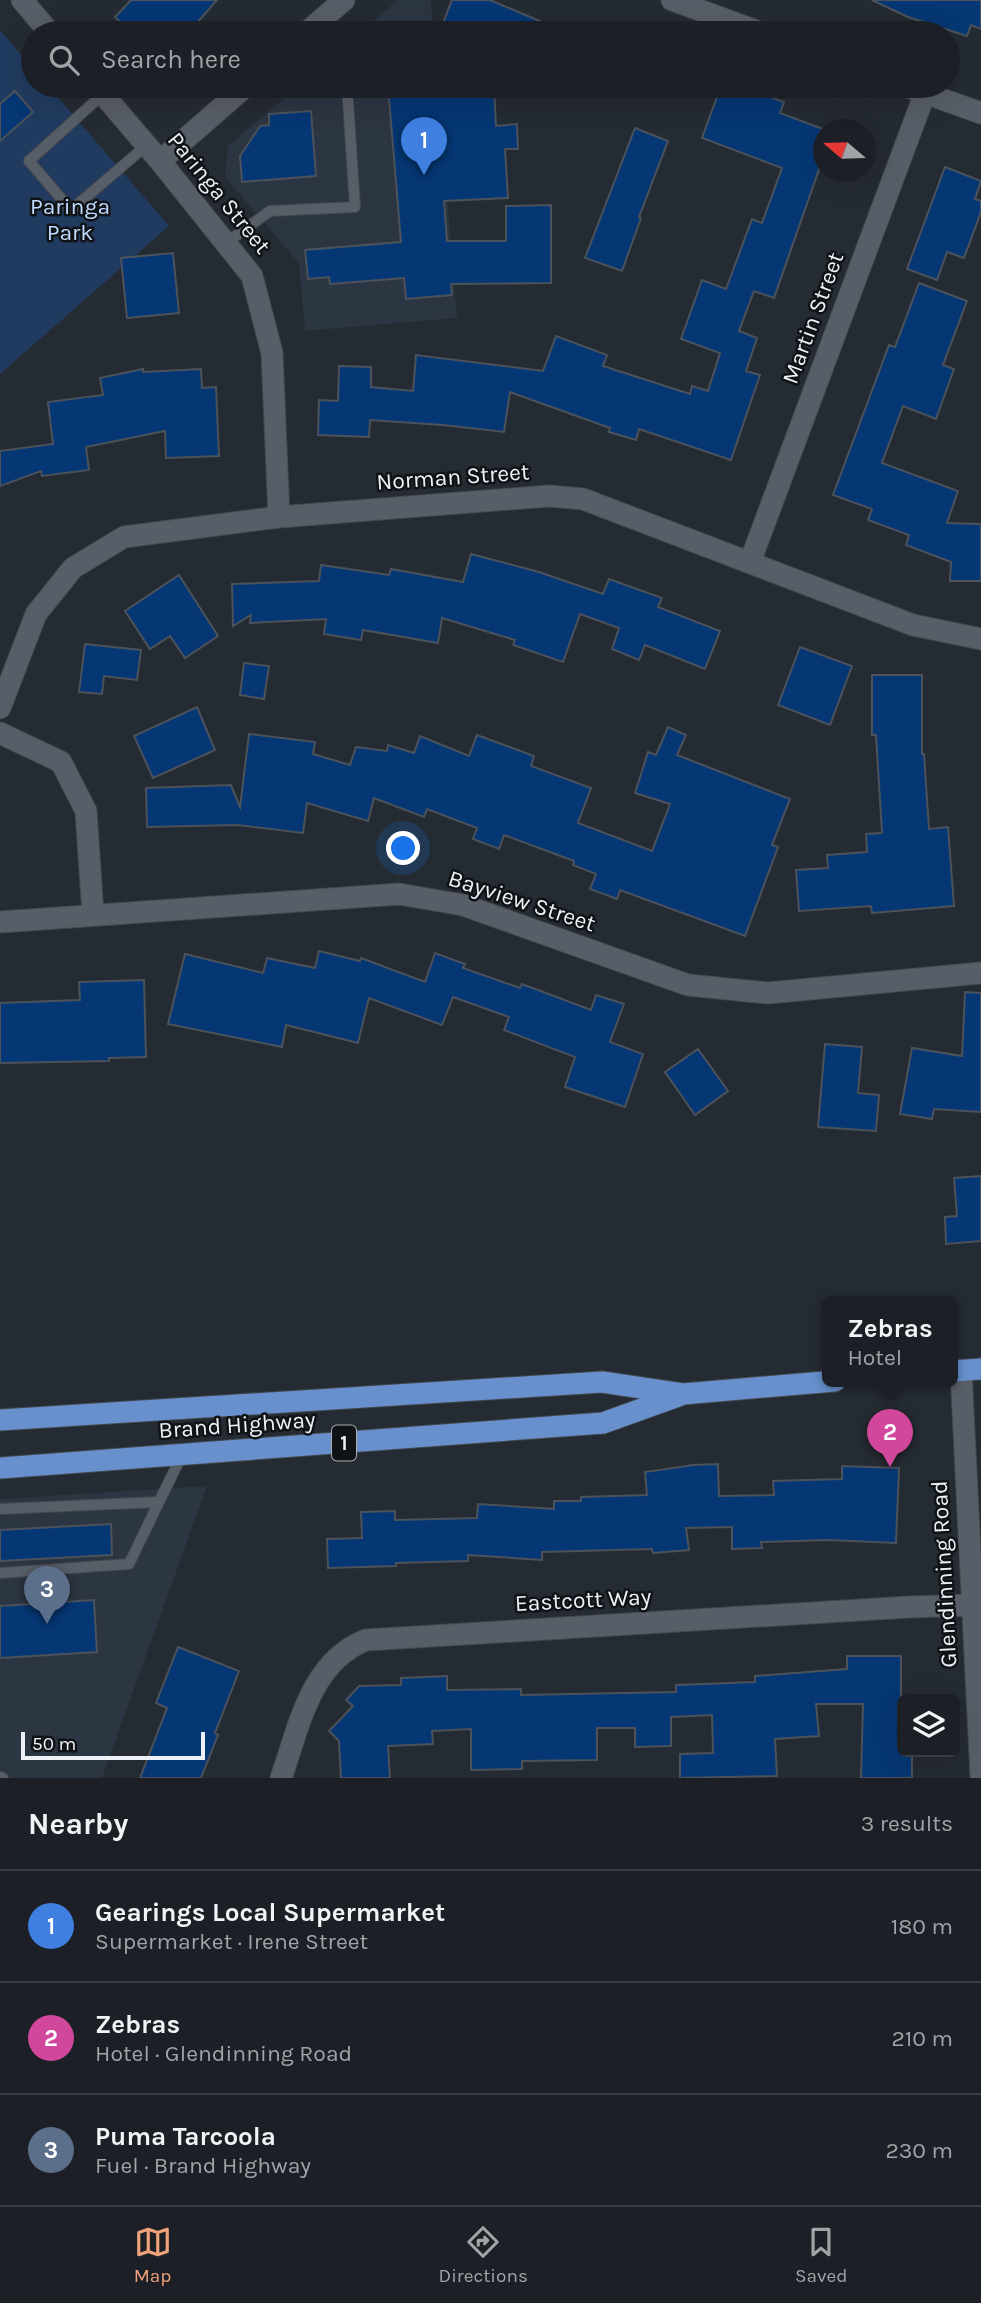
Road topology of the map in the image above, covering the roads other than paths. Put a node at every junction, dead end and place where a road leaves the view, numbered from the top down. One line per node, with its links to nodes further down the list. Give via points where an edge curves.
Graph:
1 (22, 0): 4 (street)
2 (344, 0): 5 (street)
3 (671, 0): 6 (street)
4 (40, 21)
5 (324, 21)
6 (729, 21)
7 (92, 98): 14 (lane, via 29,161 71,210)
8 (107, 98): 14 (street, Paringa Street)
9 (230, 98): 14 (street)
10 (347, 98): 15 (lane, via 355,207 270,211)
11 (912, 98): 17 (street, Martin Street)
12 (940, 98): 13 (street)
13 (981, 113)
14 (154, 153): 15 (street, Paringa Street)
15 (226, 243): 16 (street, Paringa Street, via 252,276 272,353)
16 (279, 517): 17 (street, Norman Street, via 549,496 583,499); 19 (street, Norman Street, via 124,537 74,568 36,614)
17 (750, 562): 18 (street, Norman Street, via 914,625)
18 (981, 639)
19 (0, 708)
20 (0, 733): 21 (street, via 61,762 86,811)
21 (93, 914): 22 (street, Bayview Street); 23 (street, Bayview Street, via 399,894 463,905 688,985 768,993)
22 (0, 922)
23 (981, 972)
24 (965, 1370): 33 (street, Glendinning Road)
25 (822, 1382): 26 (highway, Brand Highway / 1)
26 (683, 1394): 27 (highway, Brand Highway / 1, via 602,1382); 28 (highway, Brand Highway / 1, via 603,1423)
27 (0, 1420)
28 (182, 1455): 29 (highway, Brand Highway / 1); 30 (lane)
29 (0, 1468)
30 (159, 1502): 31 (lane); 32 (lane, via 129,1564)
31 (0, 1509)
32 (0, 1573)
33 (971, 1605): 34 (street, Glendinning Road); 35 (street, Eastcott Way, via 366,1640 349,1646 321,1674)
34 (981, 1776)
35 (281, 1778)

